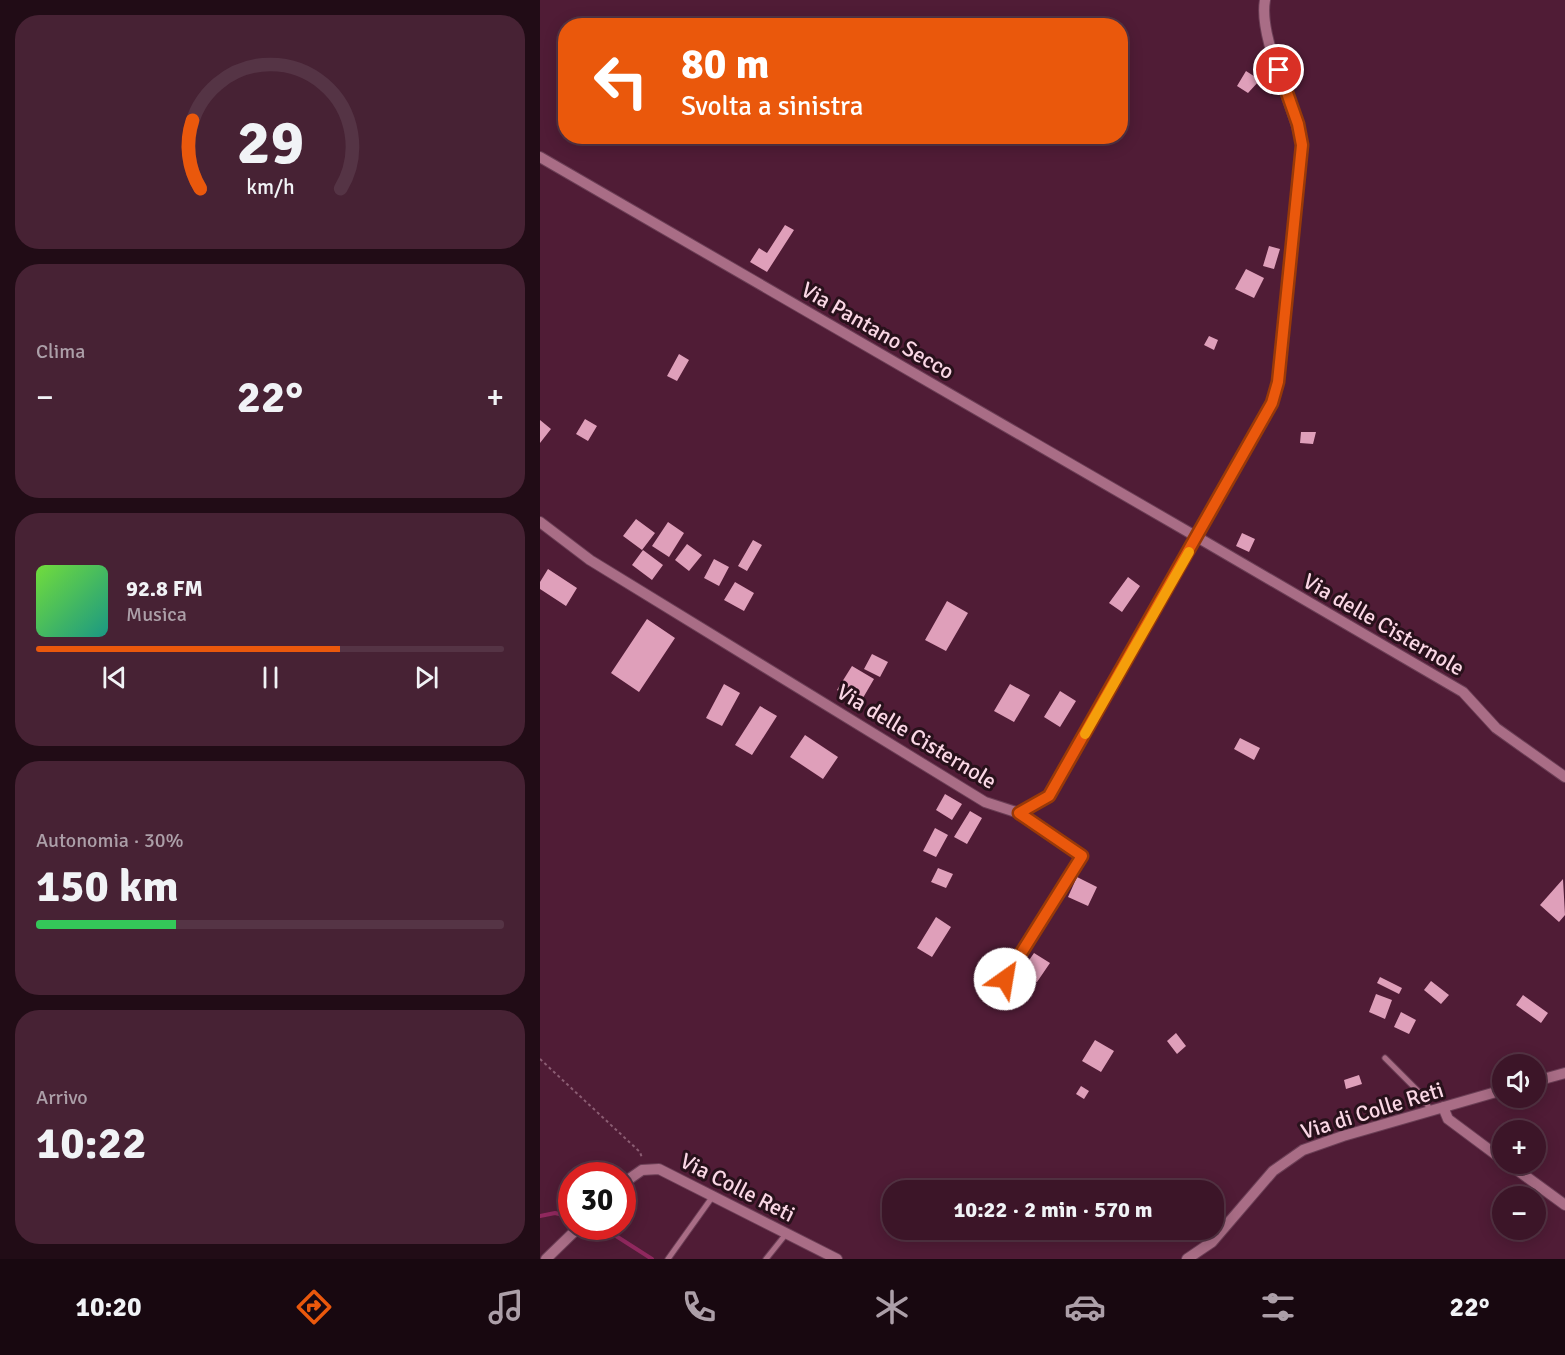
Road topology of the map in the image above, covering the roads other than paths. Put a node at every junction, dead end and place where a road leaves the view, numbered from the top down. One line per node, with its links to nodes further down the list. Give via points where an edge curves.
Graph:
1 (1265, 0): 4 (street, via 1266,25 1302,145 1278,382 1272,403)
2 (540, 157): 4 (street, Via Pantano Secco)
3 (540, 522): 6 (street, Via delle Cisternole, via 590,560 965,790 985,802)
4 (1197, 537): 5 (street, Via delle Cisternole, via 1463,693 1496,728); 6 (street, via 1049,796)
5 (1565, 777)
6 (1019, 813): 7 (street, Via delle Cisternole, via 1082,856)
7 (1005, 979)
8 (1385, 1058): 13 (lane)
9 (1565, 1072): 10 (street)
10 (1546, 1078)
11 (1492, 1093): 12 (street, Via di Colle Reti)
12 (1443, 1107): 13 (street, Via di Colle Reti); 14 (street, via 1448,1119)
13 (1431, 1111): 25 (street, Via di Colle Reti, via 1322,1142 1295,1155 1268,1176 1212,1242)
14 (1492, 1152)
15 (636, 1173): 17 (street, Via Colle Reti, via 646,1168 659,1169)
16 (1523, 1174): 18 (street)
17 (714, 1195): 19 (street, Via Colle Reti); 22 (lane)
18 (1565, 1205)
19 (786, 1234): 23 (lane); 24 (street, Via Colle Reti)
20 (566, 1240): 21 (street)
21 (546, 1259)
22 (668, 1259)
23 (766, 1259)
24 (837, 1259)
25 (1186, 1259)

